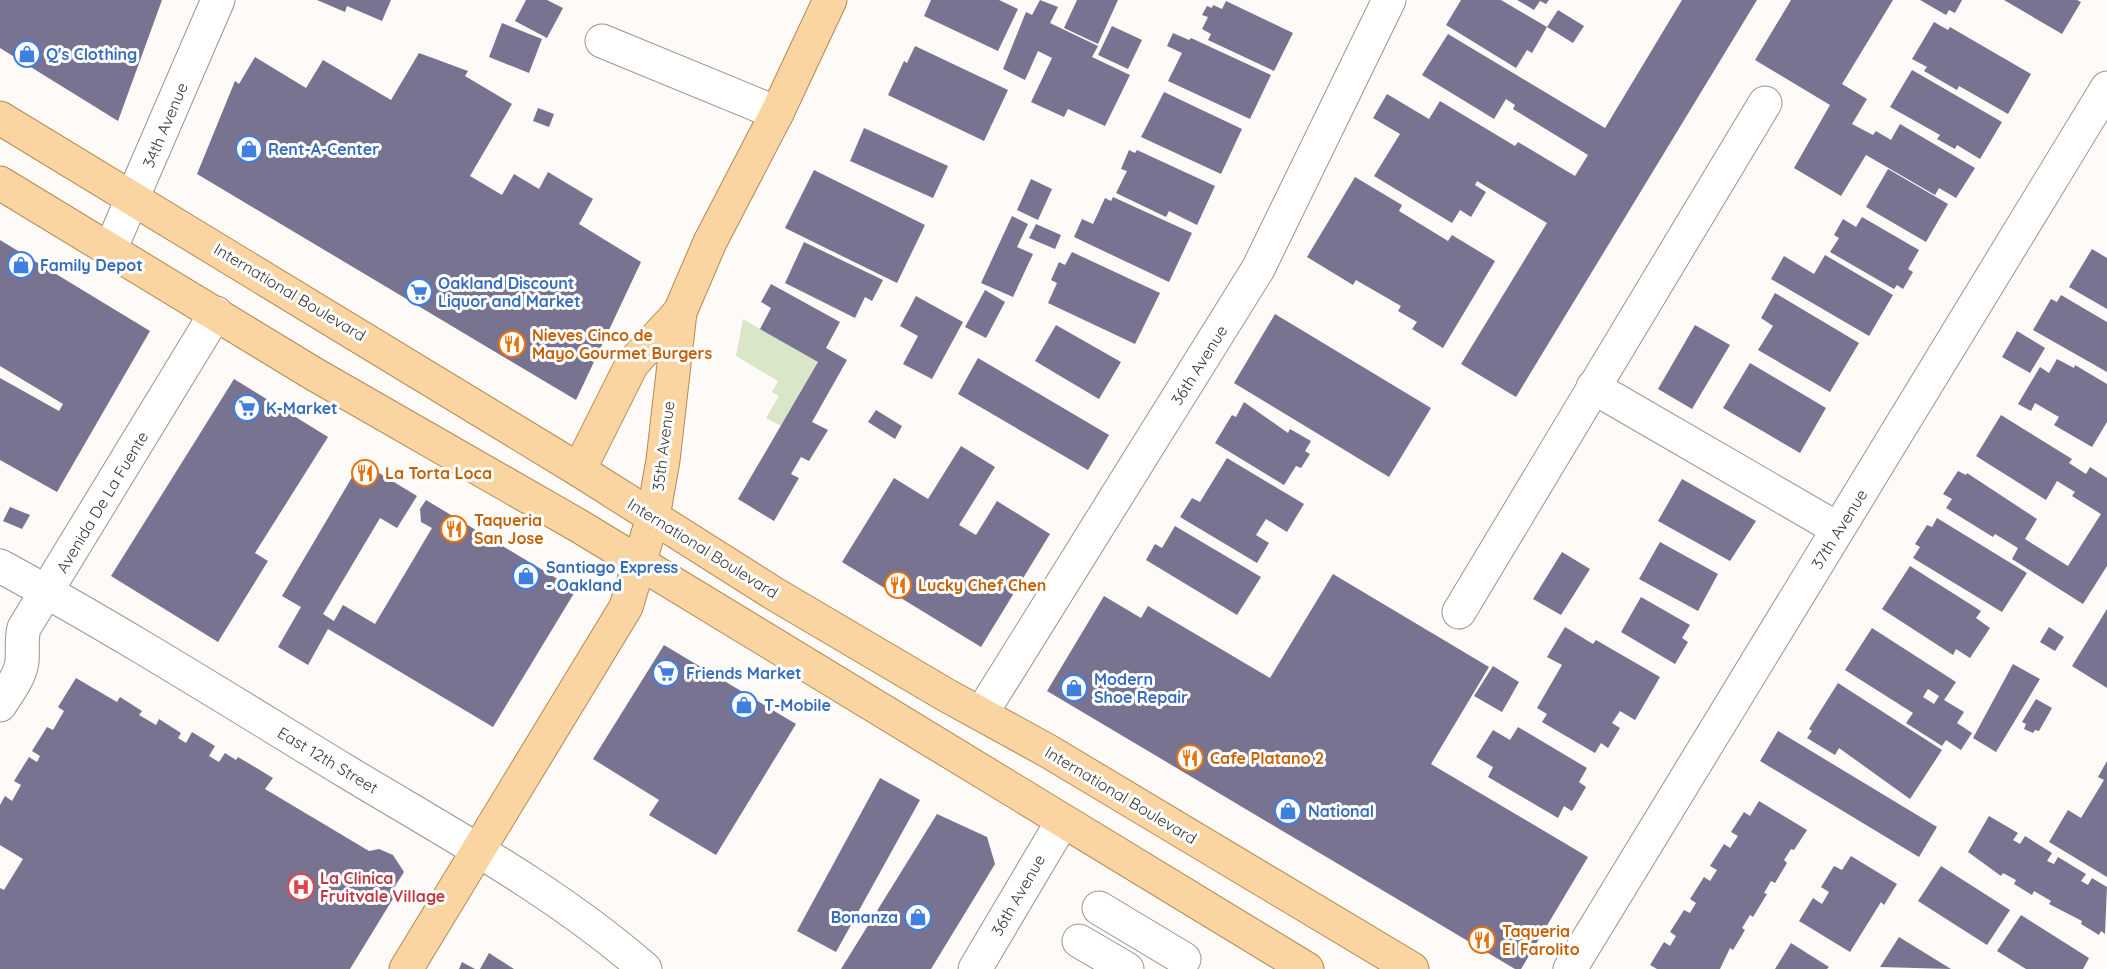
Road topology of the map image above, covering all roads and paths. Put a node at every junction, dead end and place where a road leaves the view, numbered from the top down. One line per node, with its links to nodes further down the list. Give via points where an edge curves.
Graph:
1 (218, 0): 10 (street, 34th Avenue)
2 (830, 0): 7 (main road, 35th Avenue)
3 (1389, 0): 23 (street, 36th Avenue, via 1258,269)
4 (602, 41): 7 (street)
5 (2107, 88): 17 (street, 37th Avenue)
6 (1765, 103): 14 (street)
7 (777, 113): 12 (main road, 35th Avenue, via 710,242)
8 (0, 118): 10 (main road, International Boulevard)
9 (0, 183): 11 (main road)
10 (133, 198): 11 (street, 34th Avenue); 15 (main road, International Boulevard)
11 (110, 250): 13 (main road)
12 (680, 312): 15 (main road, via 632,364); 16 (main road, 35th Avenue)
13 (216, 313): 18 (main road); 20 (street, Avenida De La Fuente)
14 (1593, 387): 17 (street); 21 (street)
15 (579, 470): 16 (main road, International Boulevard)
16 (653, 517): 18 (main road, 35th Avenue); 23 (main road, International Boulevard, via 773,593)
17 (1838, 529): 35 (street, 37th Avenue)
18 (640, 564): 24 (main road); 25 (main road, 35th Avenue, via 626,607)
19 (0, 566): 20 (street, East 12th Street)
20 (48, 591): 22 (street, Avenida De La Fuente, via 24,628 20,643 22,662); 25 (street, East 12th Street)
21 (1459, 612)
22 (2, 700)
23 (981, 714): 34 (main road, International Boulevard)
24 (1062, 822): 31 (street, 36th Avenue); 33 (main road)
25 (478, 851): 29 (main road, 35th Avenue); 30 (street, East 12th Street, via 606,934)
26 (1099, 908): 28 (street)
27 (1079, 941): 32 (street)
28 (1184, 959)
29 (406, 969)
30 (645, 969)
31 (975, 969)
32 (1127, 969)
33 (1307, 969)
34 (1412, 969)
35 (1570, 969)

